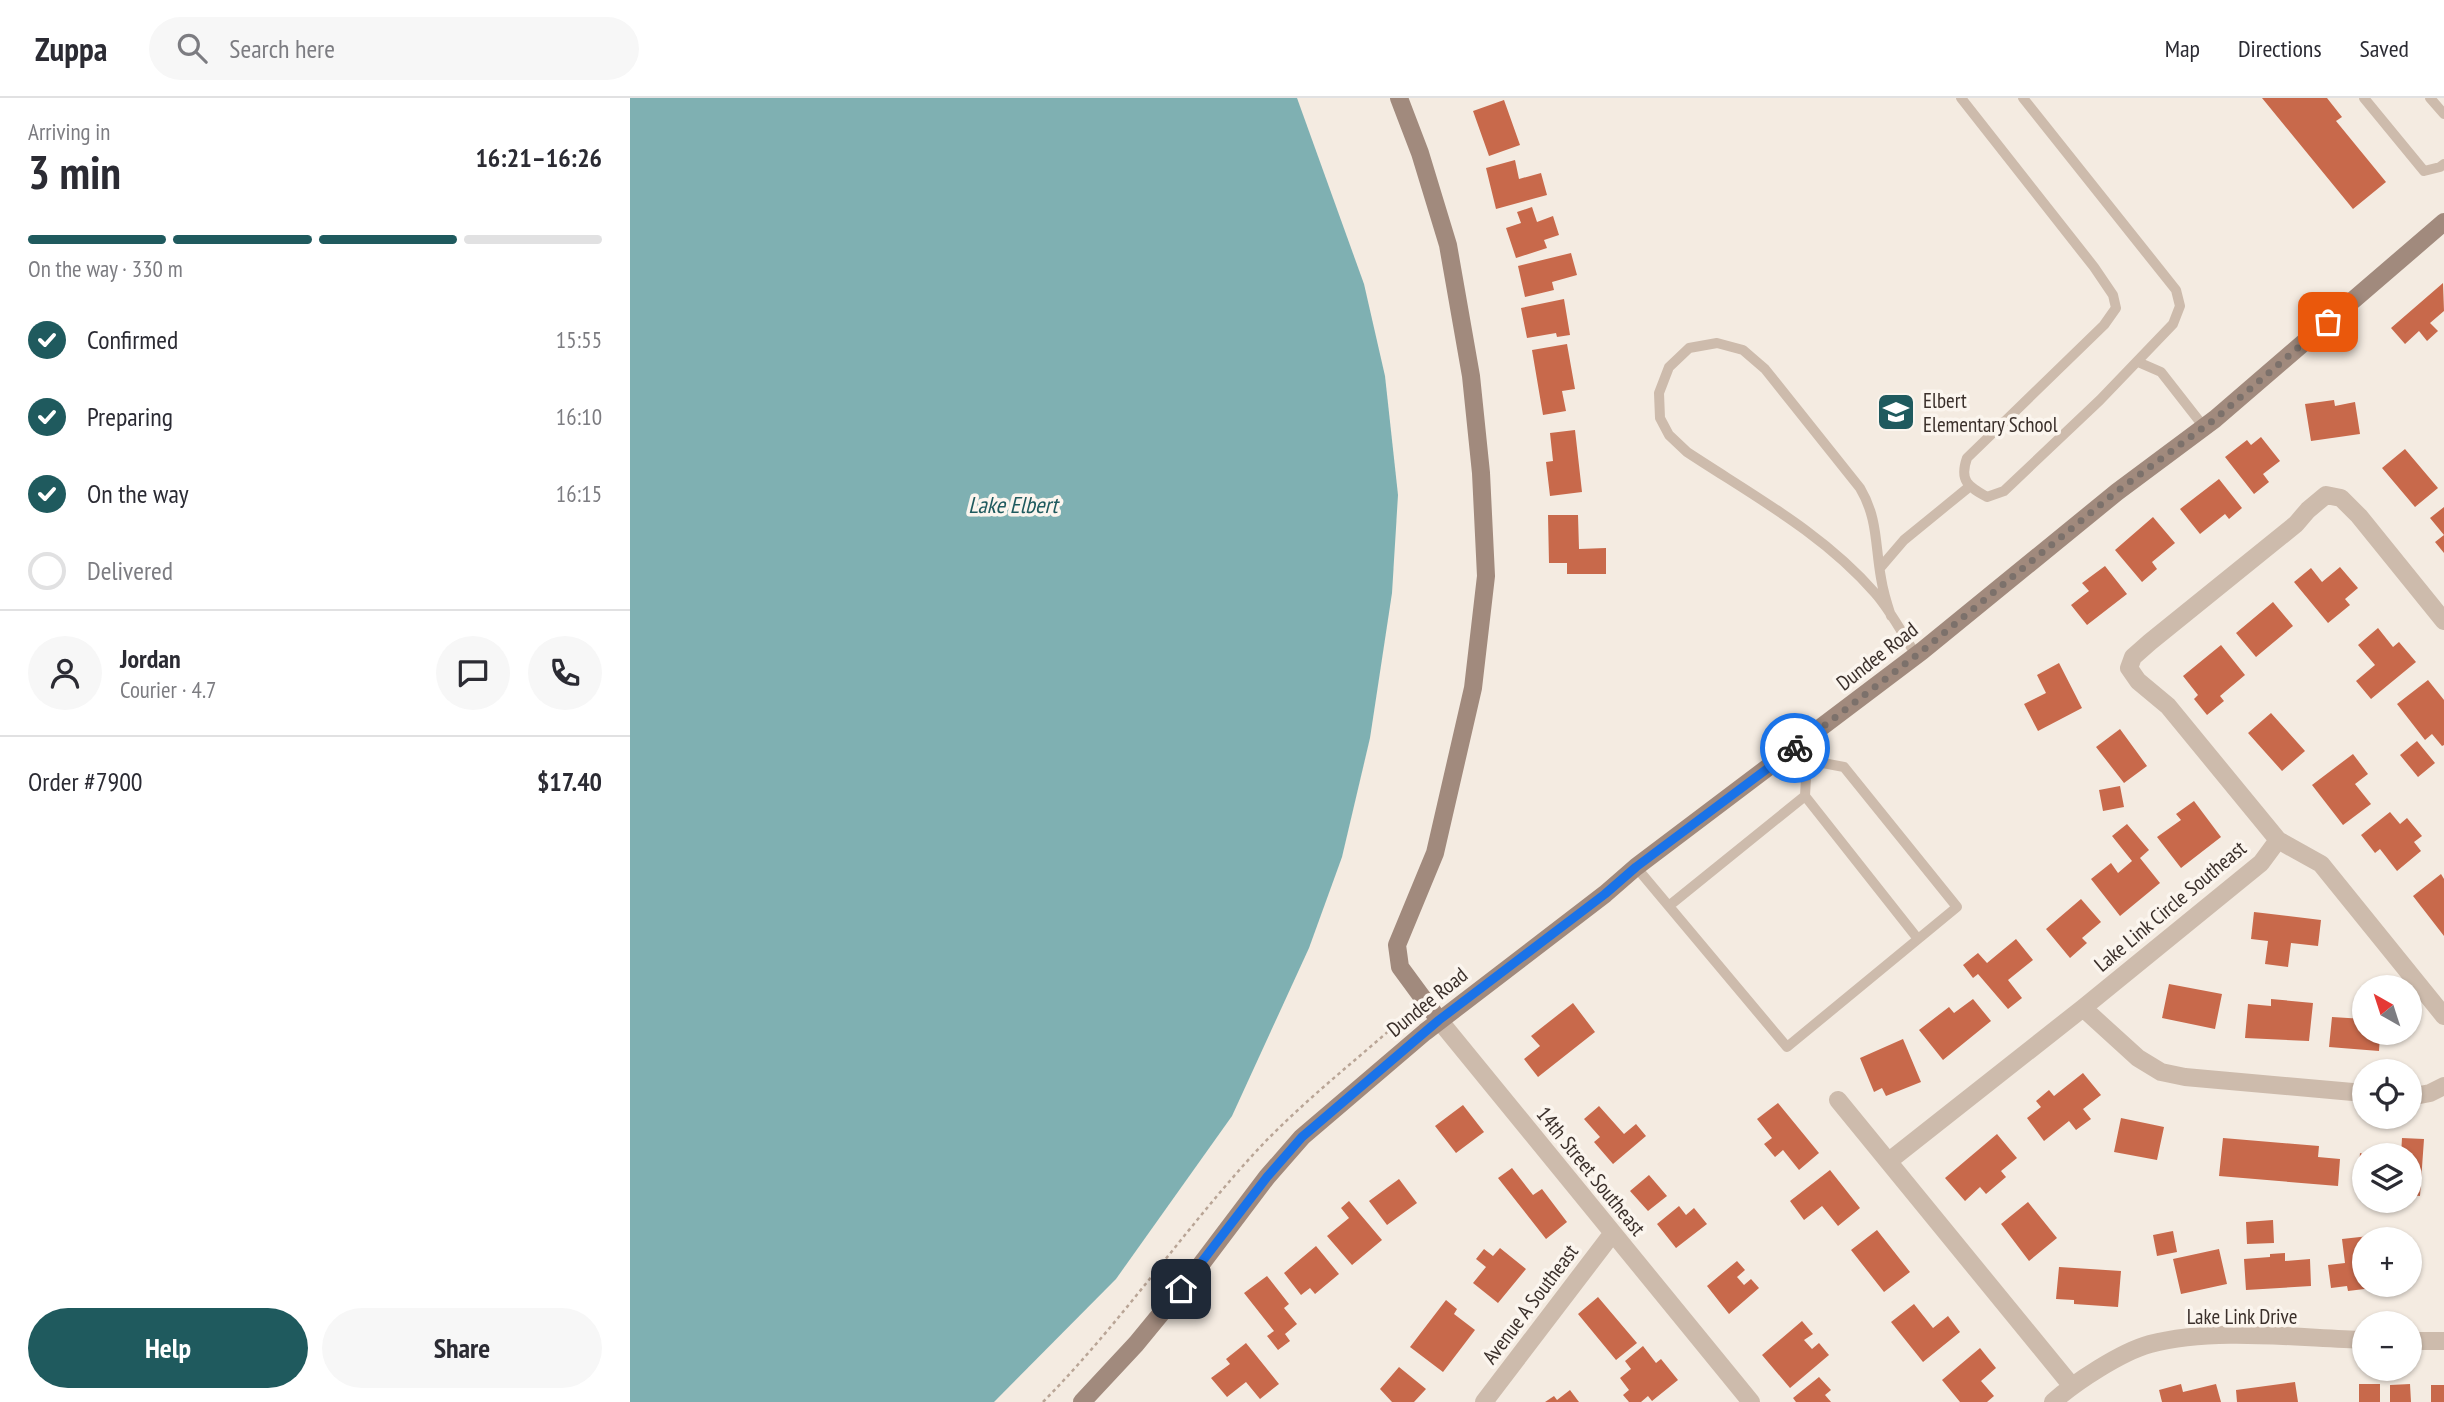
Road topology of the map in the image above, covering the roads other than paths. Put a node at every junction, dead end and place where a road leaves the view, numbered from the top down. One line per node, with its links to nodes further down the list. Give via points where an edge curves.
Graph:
1 (1399, 98): 24 (main road, 14th Street Southeast, via 1448,245 1471,376 1486,563 1473,688 1435,853 1397,945 1399,967)
2 (1961, 98): 11 (lane, via 2094,267 2113,295 2116,308 1967,458 1963,471)
3 (2023, 98): 9 (lane, via 2176,290 2180,306 2173,324)
4 (2364, 98): 7 (lane, via 2424,171)
5 (2430, 98): 6 (lane)
6 (2444, 114)
7 (2444, 163)
8 (2444, 222): 10 (main road, Dundee Road)
9 (2138, 362): 10 (lane, via 2161,372); 11 (lane, via 2004,491 1987,497)
10 (2204, 427): 15 (main road, Dundee Road, via 2116,492)
11 (1969, 487): 12 (lane, via 1904,540)
12 (1880, 568): 13 (lane); 13 (lane, via 1870,505 1765,369 1743,351 1717,342 1689,348 1669,367 1659,393 1660,418 1669,435 1687,452 1816,537 1867,584)
13 (1891, 616): 15 (lane)
14 (2444, 621): 18 (street, Lake Link Circle Southeast, via 2359,516 2342,498 2326,495 2133,657 2129,668 2138,681 2168,706)
15 (1916, 655): 16 (main road, Dundee Road)
16 (1801, 754): 17 (lane); 19 (main road, Dundee Road); 21 (lane, via 1844,767 1956,907)
17 (1805, 796): 20 (lane); 21 (lane)
18 (2278, 840): 22 (street, Lake Link Circle Southeast, via 2261,863); 23 (street, via 2321,864)
19 (1636, 867): 20 (lane); 24 (main road, Dundee Road)
20 (1670, 905): 21 (lane, via 1787,1047)
21 (1918, 939)
22 (2083, 1008): 26 (street, via 2161,1072); 29 (street, Lake Link Circle Southeast)
23 (2444, 1016)
24 (1439, 1020): 30 (street, 14th Street Southeast); 35 (main road, Dundee Road, via 1302,1137 1136,1344)
25 (2444, 1086): 27 (street)
26 (2352, 1092)
27 (2422, 1095)
28 (1838, 1100): 29 (street)
29 (1889, 1161): 34 (street)
30 (1612, 1234): 36 (street, Avenue A Southeast); 37 (street, 14th Street Southeast)
31 (2352, 1340): 34 (street, Lake Link Drive, via 2190,1336 2147,1345)
32 (2422, 1341): 33 (street)
33 (2444, 1341)
34 (2071, 1385): 38 (street, Lake Link Drive)
35 (1082, 1402)
36 (1484, 1402)
37 (1751, 1402)
38 (2053, 1402)

